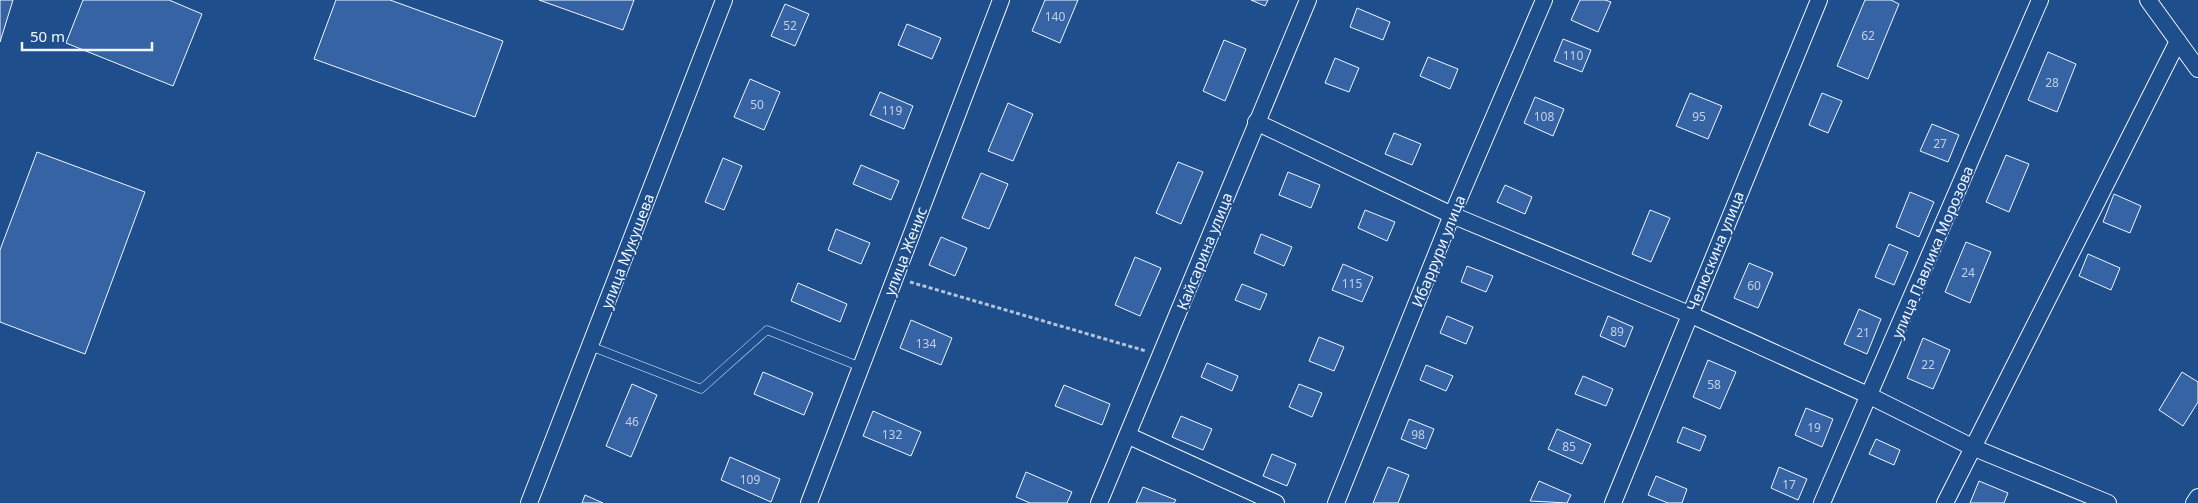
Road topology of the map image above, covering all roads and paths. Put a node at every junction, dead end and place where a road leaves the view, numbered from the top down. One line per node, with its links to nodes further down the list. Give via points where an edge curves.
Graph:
1 (724, 0): 14 (street, улица Мукушева)
2 (1001, 0): 12 (street, улица Женис)
3 (1308, 0): 10 (street, Кайсарина улица)
4 (1544, 0): 11 (street, Ибаррури улица)
5 (1819, 0): 13 (street, Челюскина улица)
6 (2040, 0): 17 (street, улица Павлика Морозова)
7 (2148, 0): 8 (street)
8 (2178, 41): 9 (street); 19 (street)
9 (2198, 69)
10 (1256, 122): 11 (street); 15 (street, Кайсарина улица)
11 (1452, 215): 13 (street); 25 (street, Ибаррури улица)
12 (895, 278): 15 (path); 16 (street, улица Женис)
13 (1689, 314): 17 (street); 26 (street, Челюскина улица)
14 (590, 346): 16 (lane, via 701,389 767,330); 21 (street, улица Мукушева)
15 (1161, 356): 18 (street, Кайсарина улица)
16 (861, 367): 22 (street, улица Женис)
17 (1870, 396): 19 (street); 27 (street, улица Павлика Морозова)
18 (1129, 436): 23 (street, Кайсарина улица); 24 (street)
19 (1972, 447): 28 (street); 29 (street)
20 (2198, 497): 30 (street)
21 (529, 503)
22 (809, 503)
23 (1099, 503)
24 (1276, 503)
25 (1336, 503)
26 (1613, 503)
27 (1822, 503)
28 (1945, 503)
29 (2108, 503)
30 (2194, 503)

